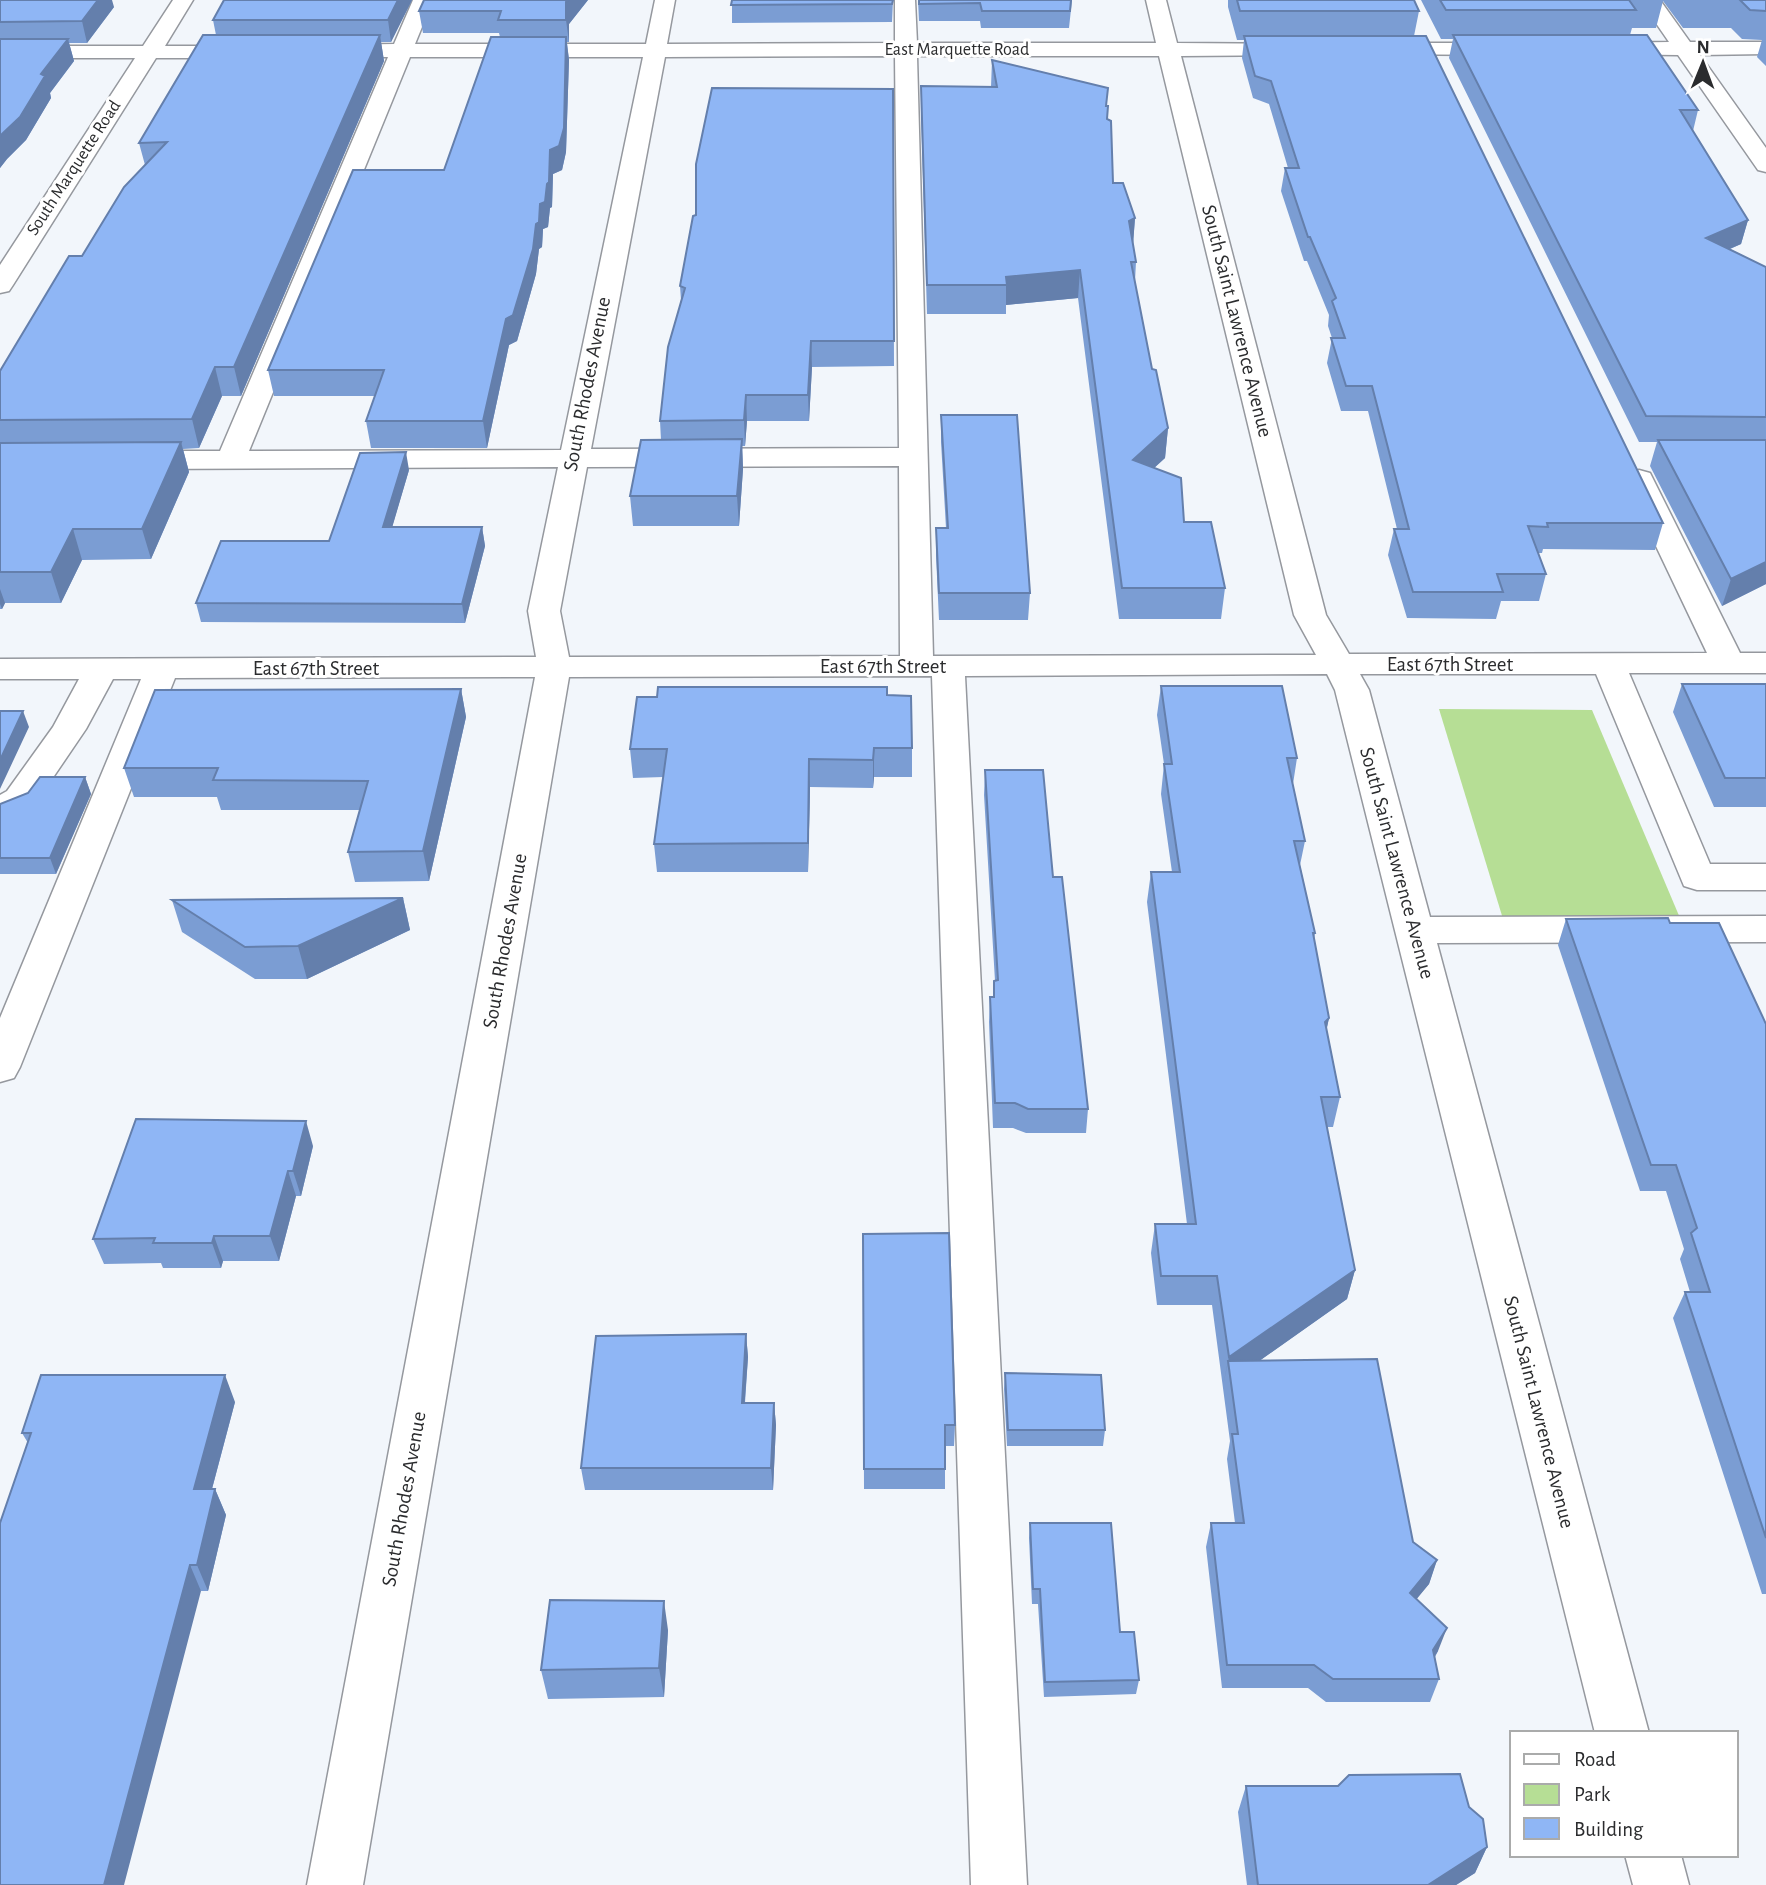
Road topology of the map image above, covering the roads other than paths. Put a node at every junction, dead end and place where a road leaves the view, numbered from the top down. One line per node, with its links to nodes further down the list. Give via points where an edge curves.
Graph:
1 (183, 0): 21 (street, South Marquette Road)
2 (423, 0): 18 (street)
3 (665, 0): 19 (street, South Rhodes Avenue)
4 (905, 0): 15 (street)
5 (1156, 0): 16 (street, South Saint Lawrence Avenue)
6 (1650, 0): 8 (street)
7 (1418, 21): 12 (street)
8 (1684, 48): 9 (street); 14 (street); 24 (street)
9 (1766, 48)
10 (1322, 49): 16 (street, East Marquette Road)
11 (1363, 49): 12 (street)
12 (1431, 49): 13 (street); 23 (street)
13 (1523, 49)
14 (1589, 49)
15 (905, 50): 16 (street, East Marquette Road); 19 (street, East Marquette Road); 27 (street)
16 (1169, 50): 34 (street, South Saint Lawrence Avenue, via 1310,615)
17 (305, 51): 18 (street, East Marquette Road)
18 (402, 51): 19 (street, East Marquette Road); 29 (street)
19 (655, 51): 28 (street, South Rhodes Avenue)
20 (0, 52): 21 (street)
21 (149, 52): 22 (street); 25 (street, South Marquette Road)
22 (263, 52)
23 (1446, 80)
24 (1766, 165)
25 (0, 285)
26 (1655, 454): 32 (street, via 1627,454)
27 (913, 457): 28 (street); 35 (street)
28 (572, 459): 29 (street); 36 (street, South Rhodes Avenue, via 544,611)
29 (231, 460): 30 (street)
30 (109, 461)
31 (1608, 663): 32 (street, East 67th Street); 34 (street, East 67th Street); 41 (street, via 1697,877)
32 (1728, 663): 33 (street, East 67th Street)
33 (1766, 663)
34 (1337, 664): 35 (street, East 67th Street); 43 (street, South Saint Lawrence Avenue, via 1352,690)
35 (932, 666): 36 (street, East 67th Street); 48 (street)
36 (554, 667): 37 (street, East 67th Street); 47 (street, South Rhodes Avenue)
37 (162, 668): 39 (street, East 67th Street); 44 (street)
38 (0, 669): 39 (street, East 67th Street)
39 (101, 669): 40 (street, via 69,729 20,799)
40 (0, 810)
41 (1766, 877)
42 (1766, 929): 43 (street)
43 (1414, 930): 45 (street, South Saint Lawrence Avenue)
44 (0, 1068)
45 (1621, 1731)
46 (1654, 1857): 49 (street)
47 (335, 1885)
48 (999, 1885)
49 (1661, 1885)

